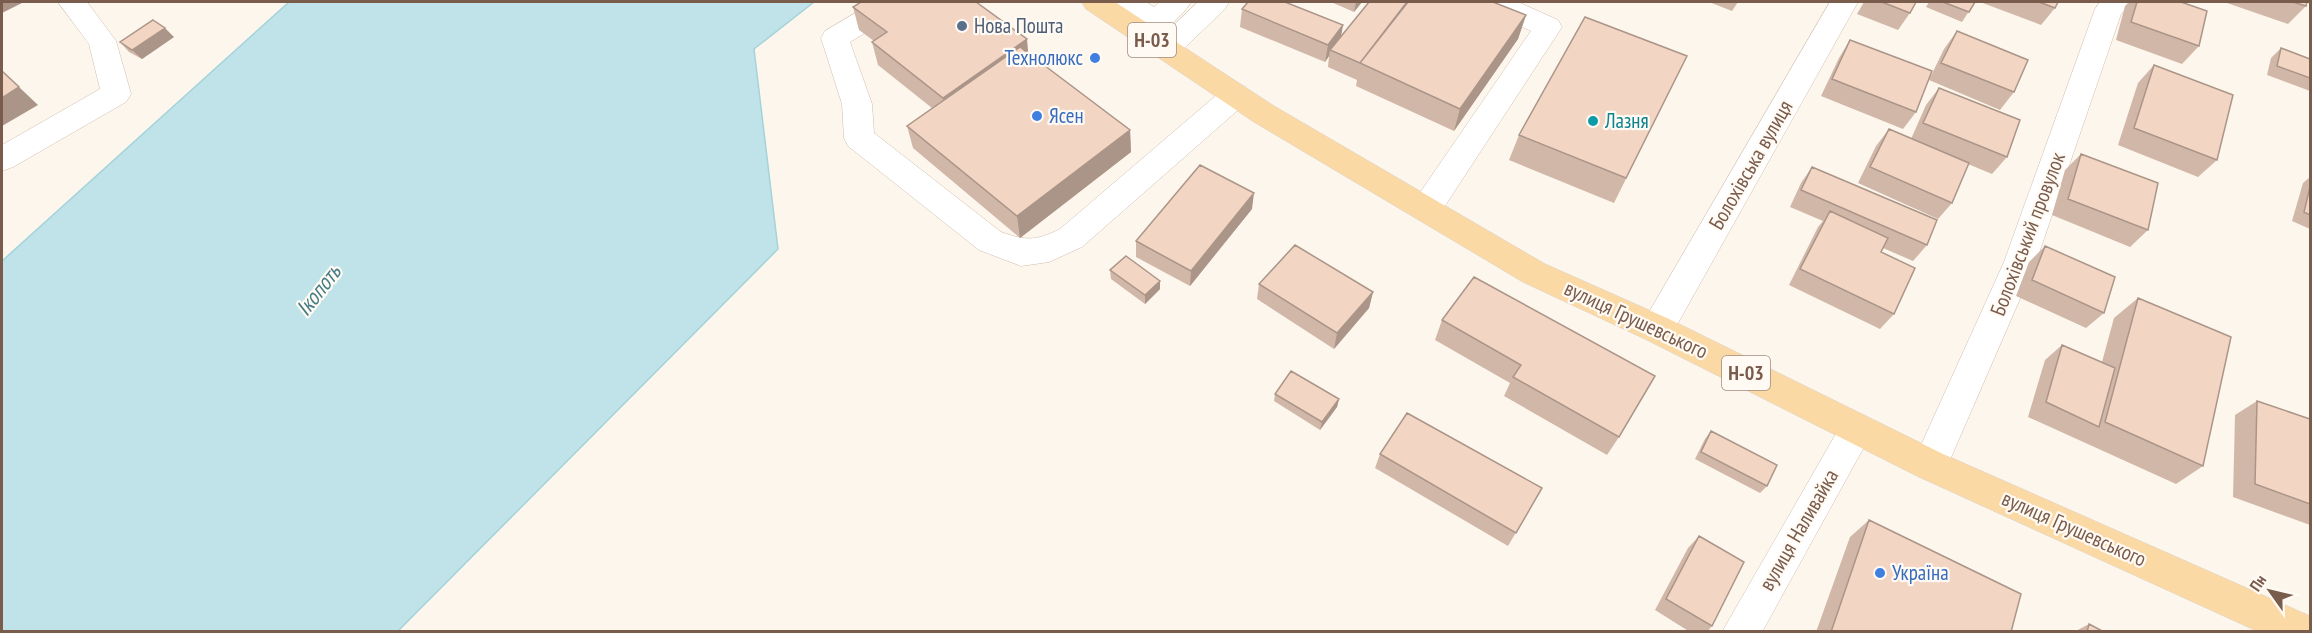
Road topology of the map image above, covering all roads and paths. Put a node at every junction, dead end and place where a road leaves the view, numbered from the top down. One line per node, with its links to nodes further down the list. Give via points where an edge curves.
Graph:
1 (72, 2): 12 (street, via 102,41 116,94)
2 (894, 2): 11 (street, via 835,38 856,104 859,138 990,241 1021,253 1049,249 1071,238)
3 (1096, 2): 10 (main road, вулиця Грушевського / Н-03)
4 (1126, 2): 5 (street, via 1155,21)
5 (1177, 2)
6 (1215, 2): 10 (street)
7 (1494, 2): 13 (street, via 1548,27)
8 (1844, 2): 14 (street, Болохівська вулиця)
9 (2118, 2): 16 (street, Болохівський провулок, via 2109,9 2020,262)
10 (1166, 49): 11 (main road, вулиця Грушевського / Н-03)
11 (1236, 95): 13 (main road, вулиця Грушевського / Н-03)
12 (2, 159)
13 (1426, 209): 14 (main road, вулиця Грушевського / Н-03, via 1534,273)
14 (1657, 329): 15 (main road, вулиця Грушевського / Н-03)
15 (1857, 429): 16 (main road, вулиця Грушевського / Н-03); 17 (street, вулиця Наливайка)
16 (1930, 465): 18 (main road, вулиця Грушевського / Н-03)
17 (1741, 632)
18 (2303, 632)

